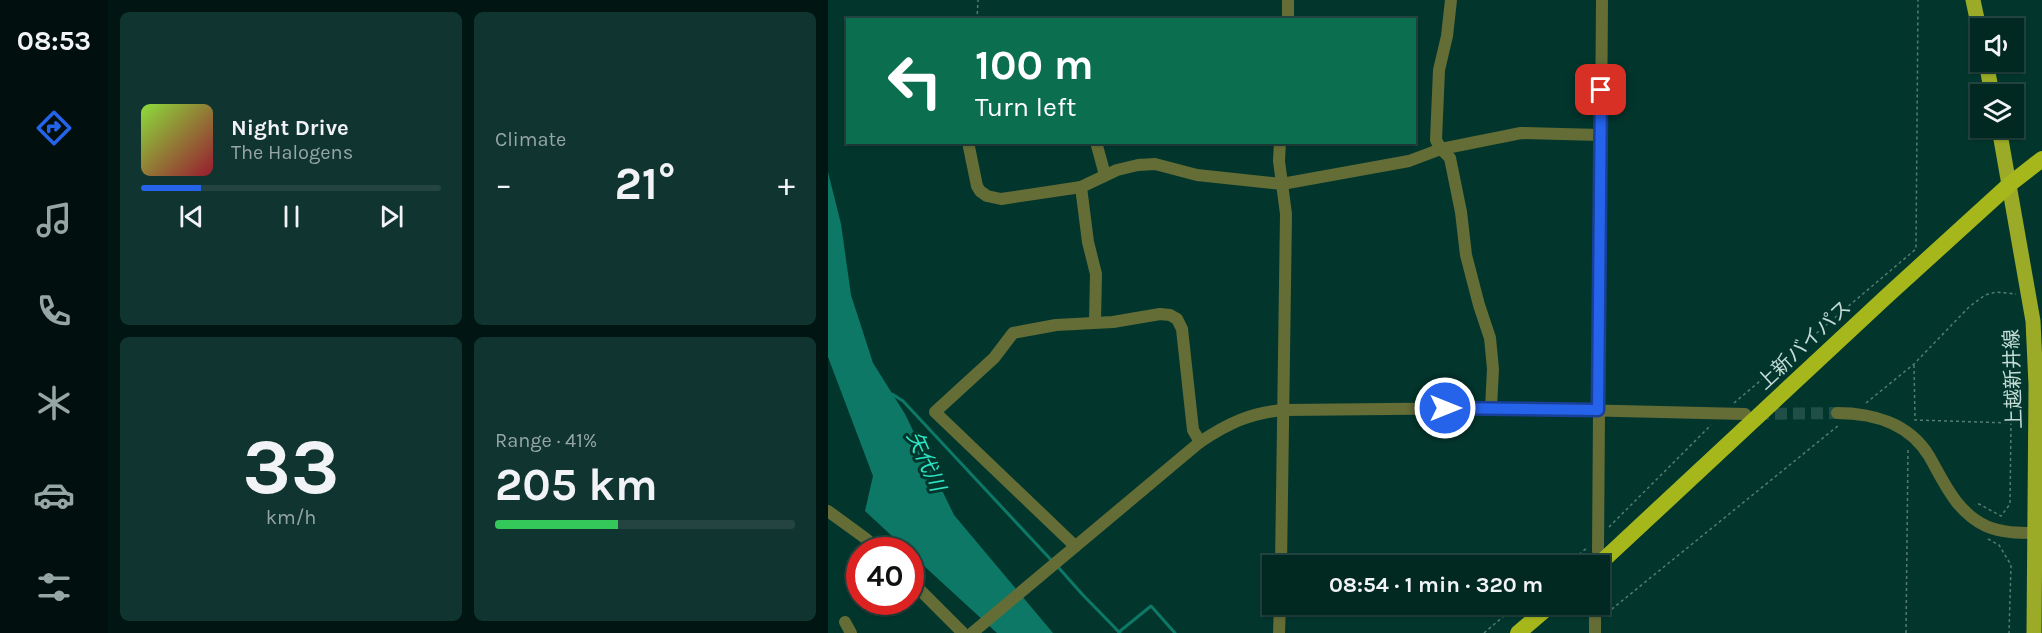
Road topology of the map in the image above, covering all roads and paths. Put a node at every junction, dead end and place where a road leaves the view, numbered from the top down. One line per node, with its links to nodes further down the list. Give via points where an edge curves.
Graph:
1 (978, 0): 7 (path)
2 (1288, 0): 8 (street)
3 (1451, 0): 15 (street, via 1439,70 1436,140)
4 (1602, 0): 10 (street)
5 (1918, 0): 27 (path, via 1916,249)
6 (1973, 0): 9 (main road)
7 (977, 18)
8 (1288, 18)
9 (1977, 18)
10 (1600, 135): 15 (street, via 1521,133); 26 (street)
11 (2001, 138): 19 (main road, 上越新井線)
12 (968, 144): 20 (street, via 977,186 987,196 1001,199)
13 (1097, 144): 17 (street)
14 (1280, 144): 18 (street)
15 (1441, 149): 18 (street, via 1409,161); 24 (street, via 1450,158 1466,255 1490,338)
16 (2042, 159): 19 (highway, 上新バイパス)
17 (1105, 175): 18 (street, via 1155,164 1197,175); 20 (street)
18 (1282, 184): 25 (street, via 1286,214)
19 (2010, 184): 21 (main road, 上越新井線); 39 (highway, 上新バイパス)
20 (1081, 187): 22 (street, via 1096,274)
21 (2028, 295): 23 (path, via 1985,295); 35 (main road, 上越新井線, via 2036,385)
22 (1095, 322): 32 (street, via 1160,314 1177,319 1182,329 1193,430); 38 (street, via 1013,333 994,358 935,412)
23 (1914, 364): 29 (path); 33 (path, via 1915,420 2011,423 2010,504 2001,516 1979,504)
24 (1491, 408): 25 (street); 26 (street)
25 (1284, 410): 32 (street, via 1240,419); 40 (street)
26 (1598, 410): 27 (street); 39 (street)
27 (1723, 413): 30 (street); 39 (path)
28 (1837, 413): 29 (street)
29 (1854, 413): 31 (street, via 1888,420); 45 (path)
30 (1745, 414)
31 (1908, 434): 33 (street, via 1927,453 1951,496); 51 (path)
32 (1200, 442): 38 (street)
33 (1964, 510): 35 (street, via 1986,526 2008,533)
34 (831, 516): 36 (street)
35 (2039, 533): 53 (main road, 上越新井線)
36 (863, 537)
37 (1989, 540): 52 (path, via 2000,544 2011,565)
38 (1072, 548): 47 (street)
39 (1598, 552)
40 (1281, 555)
41 (924, 594): 46 (street)
42 (1280, 615): 48 (street)
43 (1505, 615): 49 (path)
44 (1539, 615): 50 (highway)
45 (1595, 628)
46 (963, 633)
47 (972, 633)
48 (1279, 633)
49 (1484, 633)
50 (1518, 633)
51 (1906, 633)
52 (2009, 633)
53 (2034, 633)

